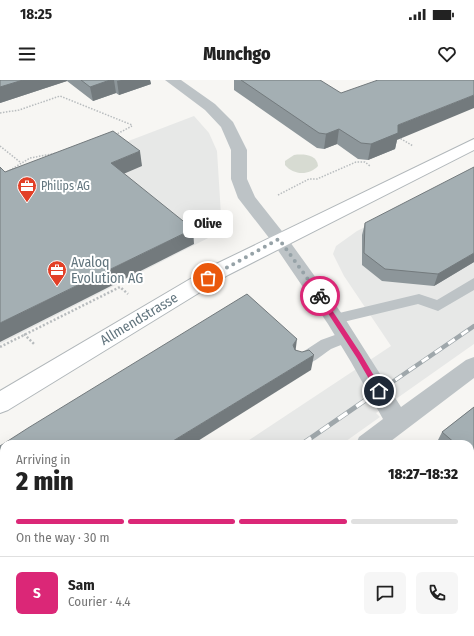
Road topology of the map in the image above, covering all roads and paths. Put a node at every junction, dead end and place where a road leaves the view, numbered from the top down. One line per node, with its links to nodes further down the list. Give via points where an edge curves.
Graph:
1 (172, 80): 13 (street, via 210,107 228,125 239,150 239,179 247,198)
2 (0, 113): 4 (path, via 19,110 60,96 132,126)
3 (394, 134): 7 (path)
4 (114, 135)
5 (474, 144): 13 (main road, Allmendstrasse)
6 (0, 146): 9 (path)
7 (413, 146)
8 (61, 152): 9 (path, via 40,155)
9 (20, 162): 11 (path)
10 (370, 166): 12 (path, via 365,162 356,162)
11 (2, 175)
12 (278, 195)
13 (279, 239): 16 (street); 23 (main road, Allmendstrasse, via 221,270)
14 (474, 283): 16 (lane, via 438,306 420,299)
15 (128, 294): 17 (path, via 120,287)
16 (335, 319): 18 (street)
17 (24, 334): 19 (path); 20 (path)
18 (346, 337): 21 (lane, via 327,344); 24 (street)
19 (35, 345)
20 (0, 347)
21 (301, 361)
22 (474, 366): 24 (street)
23 (0, 403)
24 (397, 422): 25 (street)
25 (373, 440)

